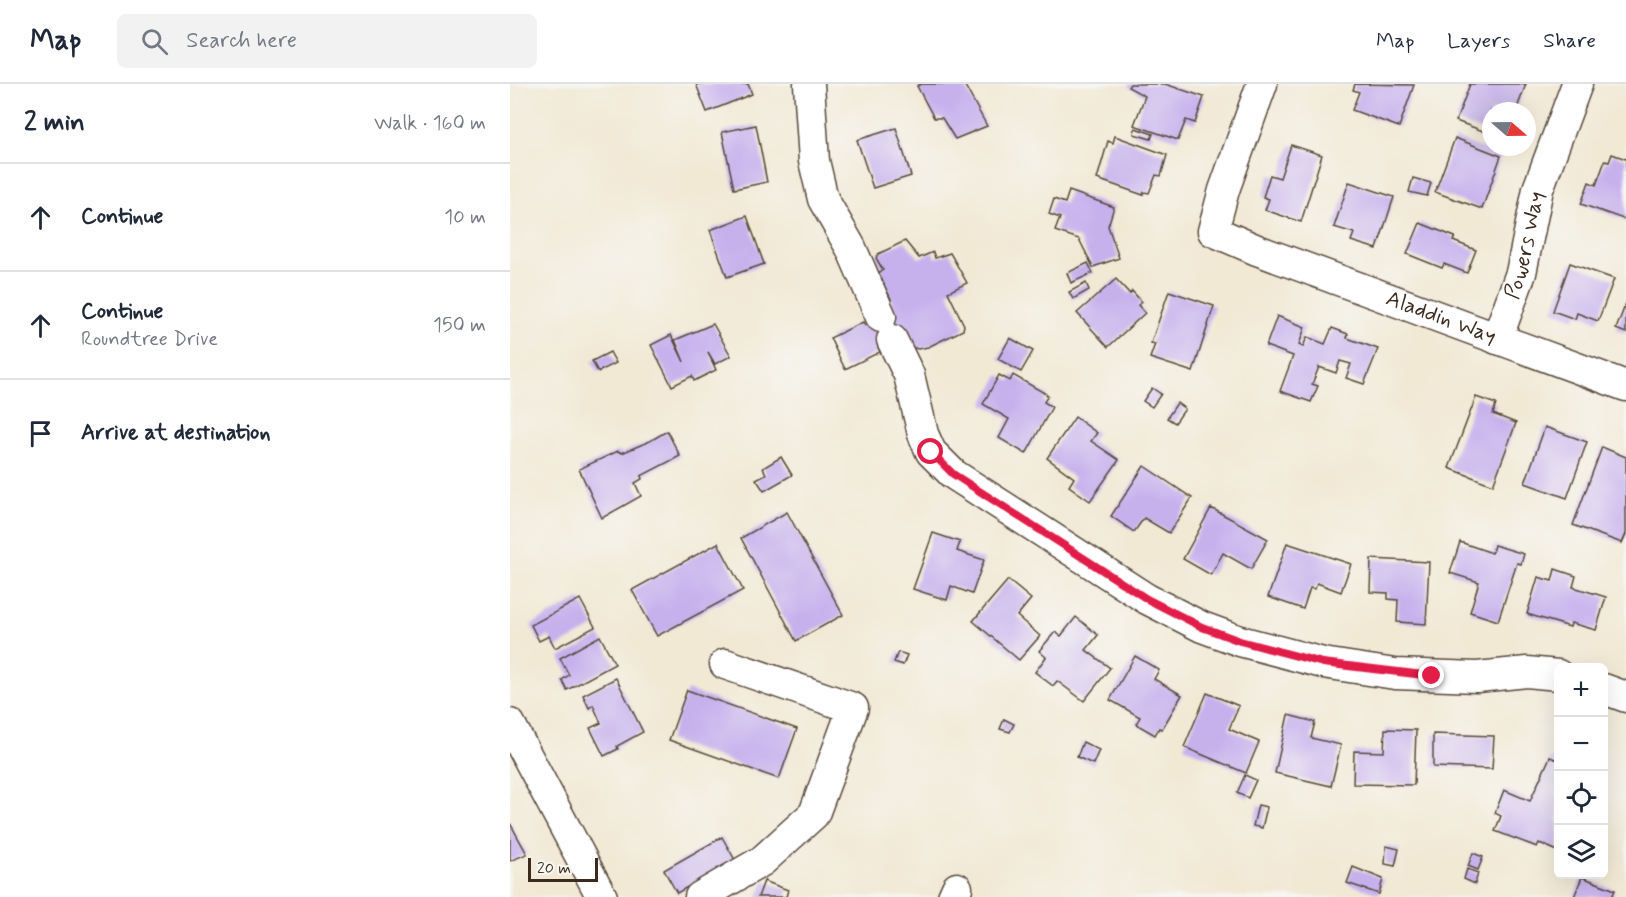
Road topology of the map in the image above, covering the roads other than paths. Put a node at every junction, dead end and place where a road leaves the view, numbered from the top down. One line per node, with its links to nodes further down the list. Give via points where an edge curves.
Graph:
1 (809, 84): 7 (street, via 811,139 823,200 848,242 909,375 931,452 953,474 1147,599 1240,641 1323,663 1395,674)
2 (1262, 84): 4 (street, Aladdin Way, via 1213,231)
3 (1577, 84): 4 (street, Powers Way, via 1538,189 1521,273)
4 (1497, 339): 5 (street, Aladdin Way)
5 (1626, 386)
6 (725, 664): 12 (street, via 853,708 814,814 762,861)
7 (1554, 675)
8 (1608, 690): 9 (street)
9 (1626, 697)
10 (514, 740): 11 (street)
11 (602, 897)
12 (700, 897)

